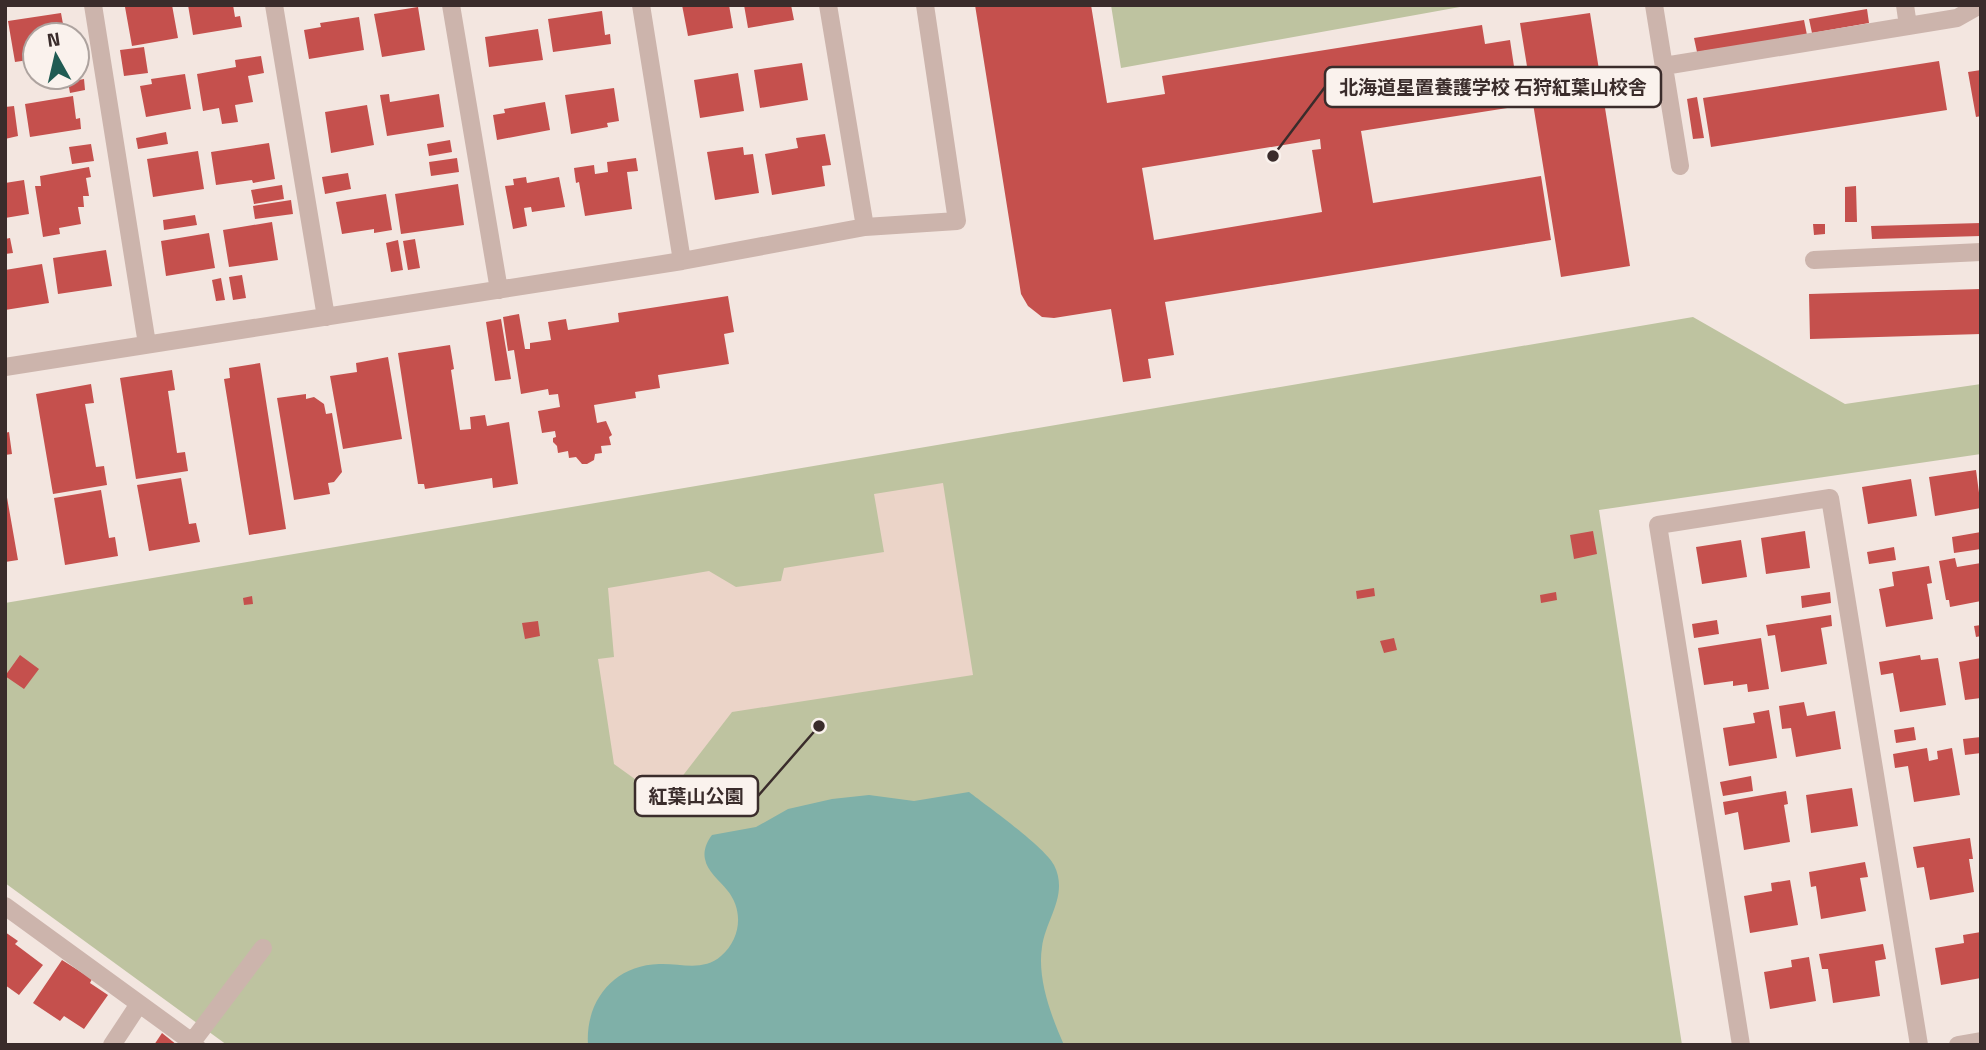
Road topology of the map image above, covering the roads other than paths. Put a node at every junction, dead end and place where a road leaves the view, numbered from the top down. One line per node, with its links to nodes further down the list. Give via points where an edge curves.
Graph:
1 (93, 5): 19 (street)
2 (274, 5): 18 (street)
3 (451, 5): 17 (street)
4 (642, 5): 16 (street)
5 (828, 5): 13 (street)
6 (925, 5): 13 (street, via 957,221)
7 (1654, 5): 11 (street)
8 (1905, 5): 10 (street)
9 (1980, 5): 10 (street, via 1957,18)
10 (1908, 26): 11 (street)
11 (1664, 66): 12 (street)
12 (1680, 166)
13 (865, 227): 16 (street)
14 (1981, 252): 15 (street)
15 (1814, 260)
16 (682, 261): 17 (street)
17 (499, 290): 18 (street)
18 (326, 317): 19 (street)
19 (147, 344): 20 (street)
20 (5, 367)
21 (5, 906): 23 (street)
22 (263, 948): 25 (street)
23 (139, 1004): 25 (street); 26 (street)
24 (1981, 1041): 29 (street)
25 (194, 1043)
26 (112, 1045)
27 (1741, 1045): 28 (street, via 1658,525 1830,498)
28 (1919, 1045)
29 (1958, 1045)

